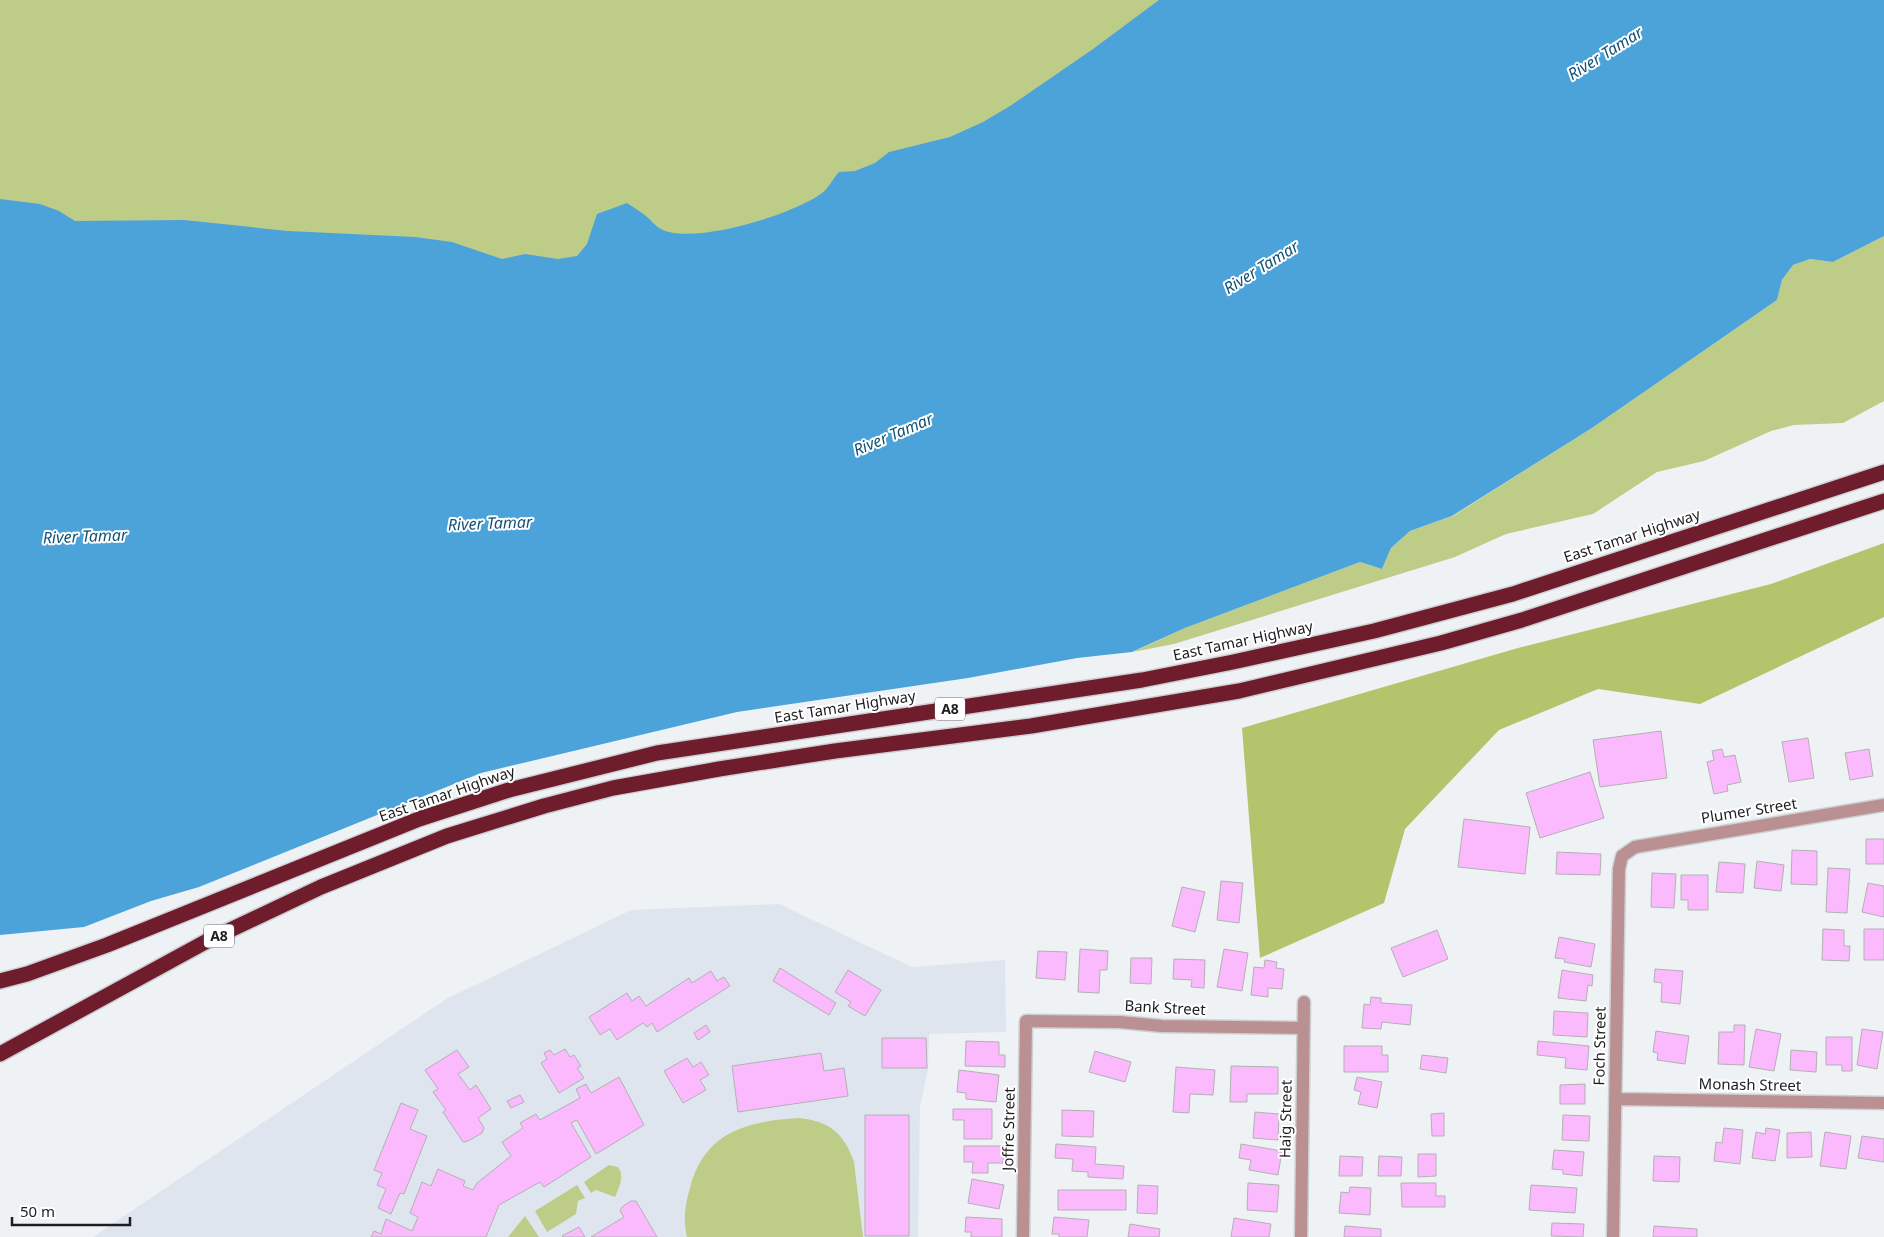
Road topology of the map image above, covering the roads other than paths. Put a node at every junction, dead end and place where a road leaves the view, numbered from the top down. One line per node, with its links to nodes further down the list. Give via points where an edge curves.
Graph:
1 (1884, 472): 5 (highway, East Tamar Highway / A8, via 1512,594 1374,631 1142,680 657,754 509,790 419,820 107,946)
2 (1884, 500): 11 (highway, A8, via 1441,644 1239,691 1031,726 718,769 613,788 544,806 447,836 321,887 209,940)
3 (1884, 805): 4 (street, Plumer Street, via 1635,846)
4 (1622, 856): 12 (street, Foch Street, via 1619,869)
5 (27, 974): 6 (highway, East Tamar Highway / A8); 7 (highway, A8)
6 (0, 981)
7 (0, 989)
8 (1304, 1002): 10 (street, Haig Street)
9 (1026, 1021): 10 (street, Bank Street); 14 (street, Joffre Street)
10 (1303, 1028): 15 (street, Haig Street)
11 (0, 1054)
12 (1616, 1099): 13 (street, Monash Street); 16 (street, Foch Street)
13 (1884, 1103)
14 (1023, 1237)
15 (1301, 1237)
16 (1613, 1237)

